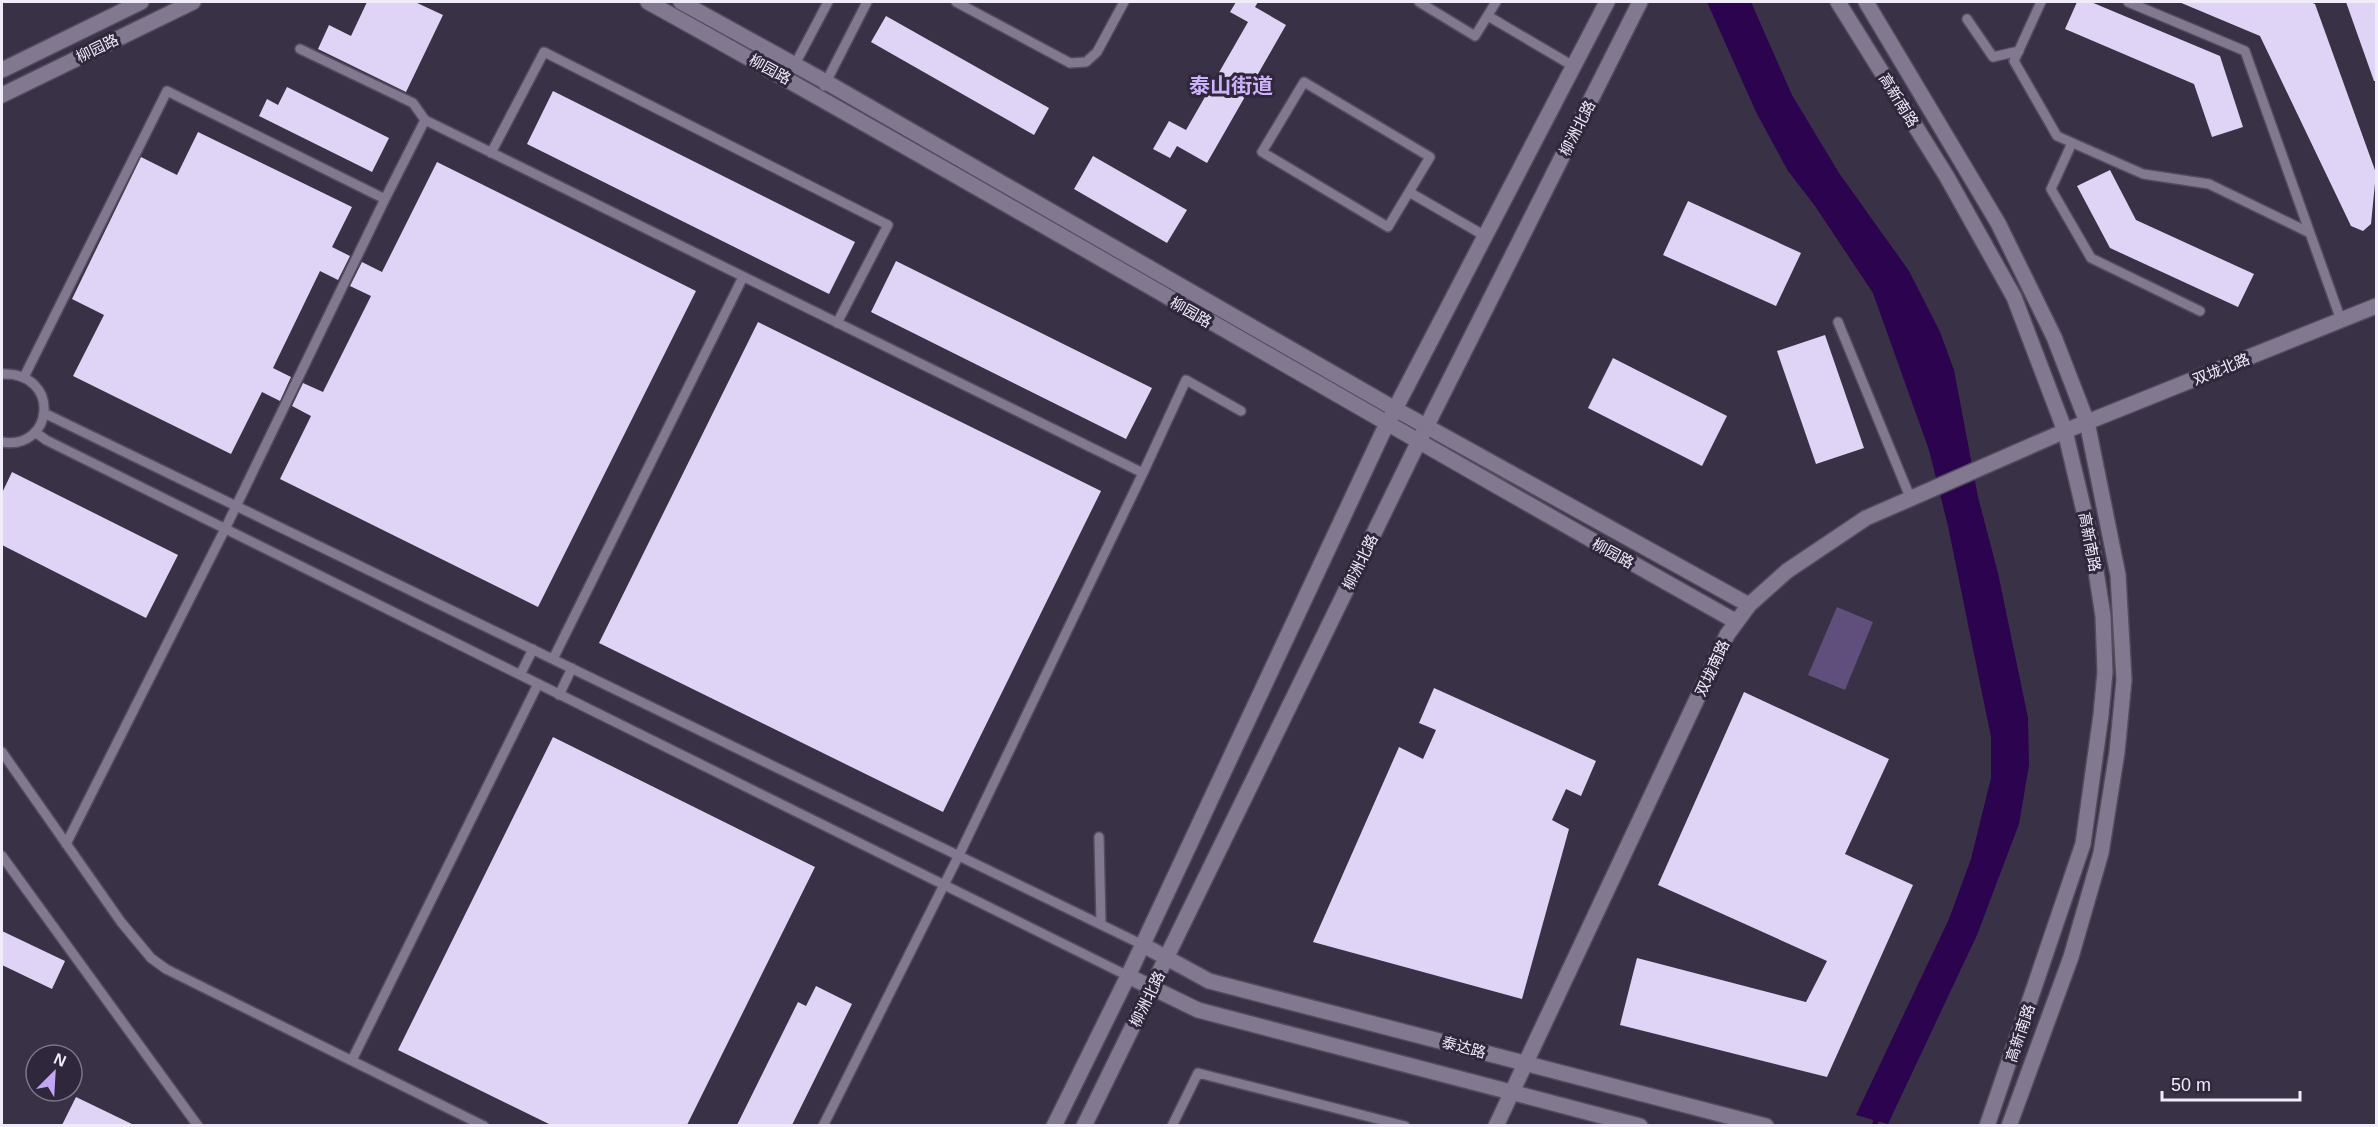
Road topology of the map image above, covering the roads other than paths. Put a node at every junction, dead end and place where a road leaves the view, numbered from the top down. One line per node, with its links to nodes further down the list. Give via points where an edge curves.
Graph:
1 (141, 2): 23 (street, 柳园路)
2 (193, 2): 26 (street, 柳园路)
3 (648, 2): 24 (street, 柳园路)
4 (681, 2): 21 (street, 柳园路)
5 (828, 2): 21 (lane)
6 (867, 2): 25 (lane)
7 (956, 2): 8 (lane, via 1070,63 1086,62 1097,52)
8 (1124, 2)
9 (1419, 2): 17 (lane, via 1475,36)
10 (1496, 2): 17 (lane)
11 (1607, 2): 22 (street, 柳洲北路)
12 (1640, 2): 48 (street, 柳洲北路)
13 (1838, 2): 49 (street, 高新南路, via 1947,177 2014,297)
14 (1866, 2): 46 (street, 高新南路, via 1998,223 2054,337)
15 (2041, 2): 20 (lane)
16 (2128, 2): 33 (lane, via 2245,51)
17 (1488, 16): 22 (lane)
18 (1967, 19): 20 (lane, via 1993,57)
19 (300, 49): 28 (lane, via 414,104)
20 (2019, 51): 29 (lane, via 2014,61 2057,136)
21 (795, 65): 24 (lane); 25 (street, 柳园路)
22 (1573, 66): 34 (street, 柳洲北路)
23 (2, 70)
24 (787, 79): 27 (street, 柳园路)
25 (826, 82): 27 (lane); 43 (street, 柳园路)
26 (2, 95)
27 (819, 96): 47 (street, 柳园路)
28 (425, 120): 30 (lane); 32 (lane)
29 (2072, 143): 33 (lane, via 2143,174 2209,184); 37 (lane, via 2051,189 2091,258)
30 (491, 153): 35 (lane); 40 (lane, via 544,52 888,225)
31 (1409, 192): 31 (lane, via 1430,157 1304,82 1262,152 1388,227); 34 (lane)
32 (385, 199): 42 (lane, via 167,91); 55 (lane)
33 (2310, 233): 38 (lane)
34 (1485, 236): 43 (street, 柳洲北路)
35 (743, 277): 40 (lane); 60 (lane)
36 (2376, 306): 38 (street, 双垅北路)
37 (2200, 311)
38 (2341, 320): 46 (street, 双垅北路)
39 (1838, 322): 54 (lane)
40 (837, 323): 53 (lane)
41 (2, 374): 42 (lane)
42 (24, 377): 45 (lane, via 40,392)
43 (1395, 409): 47 (street, 柳洲北路); 48 (street, 柳园路)
44 (1241, 411): 53 (lane, via 1186,380)
45 (44, 412): 50 (lane); 55 (lane)
46 (2087, 423): 49 (street, 双垅北路); 90 (street, 高新南路, via 2118,575 2124,643 2122,712 2101,853 2088,904)
47 (1387, 425): 52 (street, 柳园路); 72 (street, 柳洲北路)
48 (1427, 426): 52 (street, 柳洲北路); 57 (street, 柳园路)
49 (2065, 431): 54 (street, 双垅南路); 89 (street, 高新南路, via 2092,545 2103,616 2102,715 2084,844)
50 (35, 432): 51 (lane, via 16,443); 56 (lane)
51 (2, 442)
52 (1418, 443): 58 (street, 柳园路); 73 (street, 柳洲北路)
53 (1143, 473): 68 (lane)
54 (1915, 495): 57 (street, 双垅南路, via 1866,518 1816,550)
55 (236, 505): 56 (lane); 59 (lane)
56 (225, 529): 62 (lane); 67 (lane)
57 (1749, 605): 58 (street, 双垅南路)
58 (1735, 621): 77 (street, 双垅南路)
59 (534, 649): 60 (lane); 62 (lane)
60 (553, 659): 61 (lane)
61 (572, 668): 64 (lane); 68 (lane)
62 (520, 675): 63 (lane)
63 (538, 684): 64 (lane); 76 (lane)
64 (559, 694): 70 (lane)
65 (2, 752): 67 (lane)
66 (1099, 837): 71 (lane)
67 (66, 844): 76 (lane, via 151,958 166,969)
68 (959, 855): 70 (lane); 71 (lane)
69 (2, 856): 79 (lane)
70 (944, 885): 74 (lane); 81 (lane)
71 (1101, 924): 72 (lane)
72 (1143, 945): 73 (street, 泰达路); 74 (street, 柳洲北路)
73 (1168, 957): 75 (street, 柳洲北路); 77 (street, 泰达路, via 1209,981)
74 (1128, 976): 75 (street); 82 (street, 柳洲北路)
75 (1153, 987): 78 (street, via 1198,1010); 83 (street, 柳洲北路)
76 (352, 1060): 80 (lane)
77 (1524, 1063): 78 (street, 双垅南路); 88 (street, 泰达路)
78 (1510, 1093): 86 (street, 双垅南路); 87 (street)
79 (198, 1125)
80 (484, 1125)
81 (823, 1125)
82 (1054, 1125)
83 (1084, 1125)
84 (1173, 1125): 85 (lane, via 1198,1073)
85 (1405, 1125)
86 (1496, 1125)
87 (1640, 1125)
88 (1767, 1125)
89 (1987, 1125)
90 (2009, 1125)

